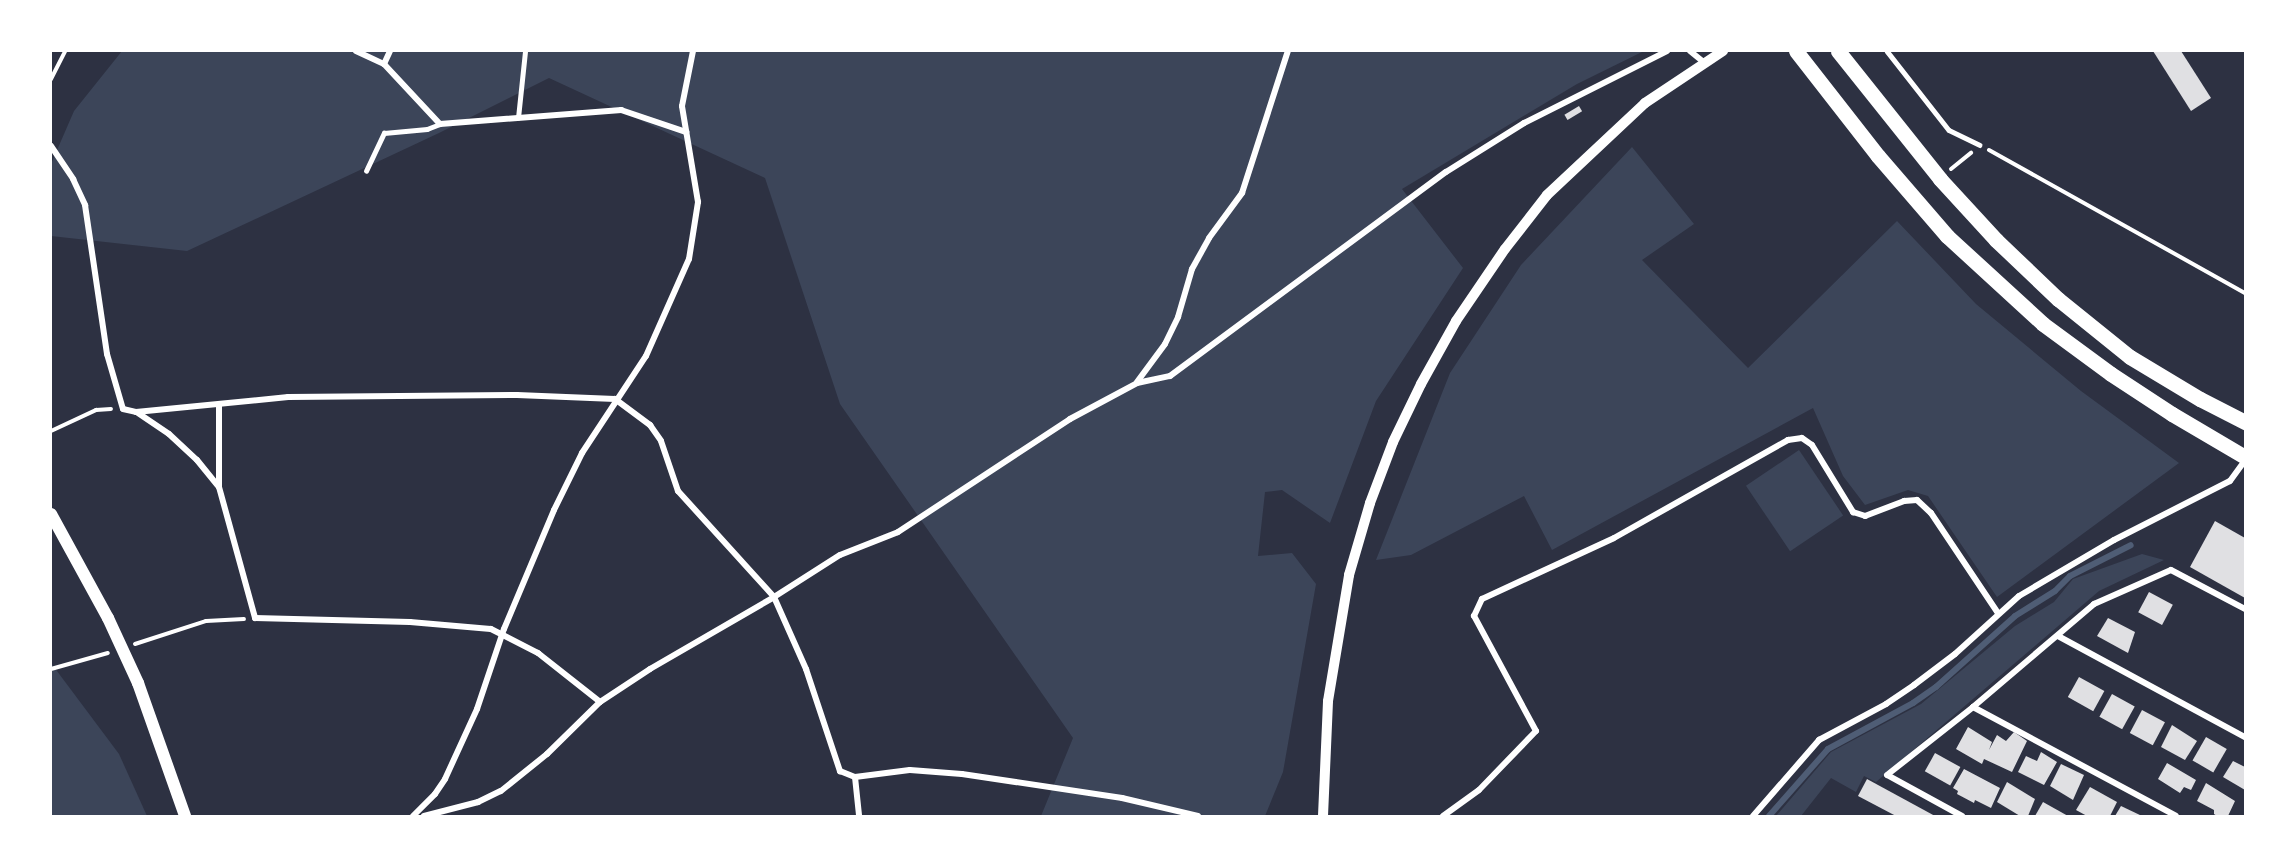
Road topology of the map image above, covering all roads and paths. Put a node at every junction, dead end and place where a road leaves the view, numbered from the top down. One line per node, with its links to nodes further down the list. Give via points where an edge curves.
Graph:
1 (65, 51): 15 (path)
2 (356, 51): 14 (street)
3 (390, 51): 14 (street)
4 (525, 51): 16 (lane)
5 (693, 51): 18 (street, via 682,106)
6 (1288, 51): 24 (street, via 1242,193 1209,238 1192,269 1178,317 1165,344)
7 (1667, 51): 24 (street, via 1524,123 1446,172 1170,376)
8 (1690, 51): 13 (street)
9 (1723, 51): 13 (street)
10 (1796, 51): 31 (main road, via 1947,236 2043,324 2110,374)
11 (1838, 51): 22 (main road)
12 (1887, 51): 19 (lane, via 1949,130)
13 (1705, 63): 52 (street, via 1646,103 1548,195 1486,276 1421,384 1370,503 1349,575 1328,701)
14 (384, 64): 17 (street)
15 (51, 79)
16 (518, 118): 17 (street); 18 (street, via 621,110)
17 (440, 124): 21 (lane, via 384,133)
18 (686, 132): 25 (street, via 698,202 689,259 659,332)
19 (1980, 145): 22 (path); 23 (path)
20 (51, 146): 27 (street, via 85,205 107,354)
21 (366, 171)
22 (1940, 178): 29 (main road, via 1995,240 2050,292 2130,357)
23 (2245, 293)
24 (1137, 382): 34 (street, via 1070,419 898,532 840,555)
25 (615, 399): 26 (street, via 355,395 288,397); 34 (street, via 650,424 661,441 678,491); 39 (street, via 554,510)
26 (219, 406): 28 (street); 32 (street)
27 (123, 409): 28 (street); 30 (path, via 96,410)
28 (136, 412): 32 (street, via 169,434)
29 (2245, 422)
30 (51, 430)
31 (2245, 458): 36 (street, via 2230,481 2114,540 2019,596)
32 (219, 487): 37 (street)
33 (51, 514): 47 (main road, via 108,618 138,683)
34 (774, 597): 43 (street); 46 (street, via 806,669 840,771)
35 (2245, 609): 40 (street, via 2171,570 2094,604)
36 (1998, 613): 53 (street, via 1917,500 1866,516 1853,512 1812,445 1802,438 1788,440 1614,538 1482,599 1474,616 1536,731 1479,790); 54 (street, via 1955,654 1914,685 1819,740)
37 (255, 618): 38 (path, via 206,621); 39 (street, via 410,622 491,629)
38 (165, 634)
39 (502, 634): 43 (street, via 538,653); 48 (street, via 477,709 445,779)
40 (2058, 636): 44 (street); 45 (street)
41 (64, 666): 42 (path)
42 (51, 669)
43 (600, 702): 49 (street, via 547,754 501,791 478,802)
44 (1972, 707): 55 (street, via 1887,775); 56 (street)
45 (2245, 737)
46 (855, 777): 50 (street); 51 (street, via 910,770 963,774 1122,798)
47 (185, 816)
48 (413, 816)
49 (424, 816)
50 (859, 816)
51 (1198, 816)
52 (1323, 816)
53 (1443, 816)
54 (1753, 816)
55 (1962, 816)
56 (2176, 816)

